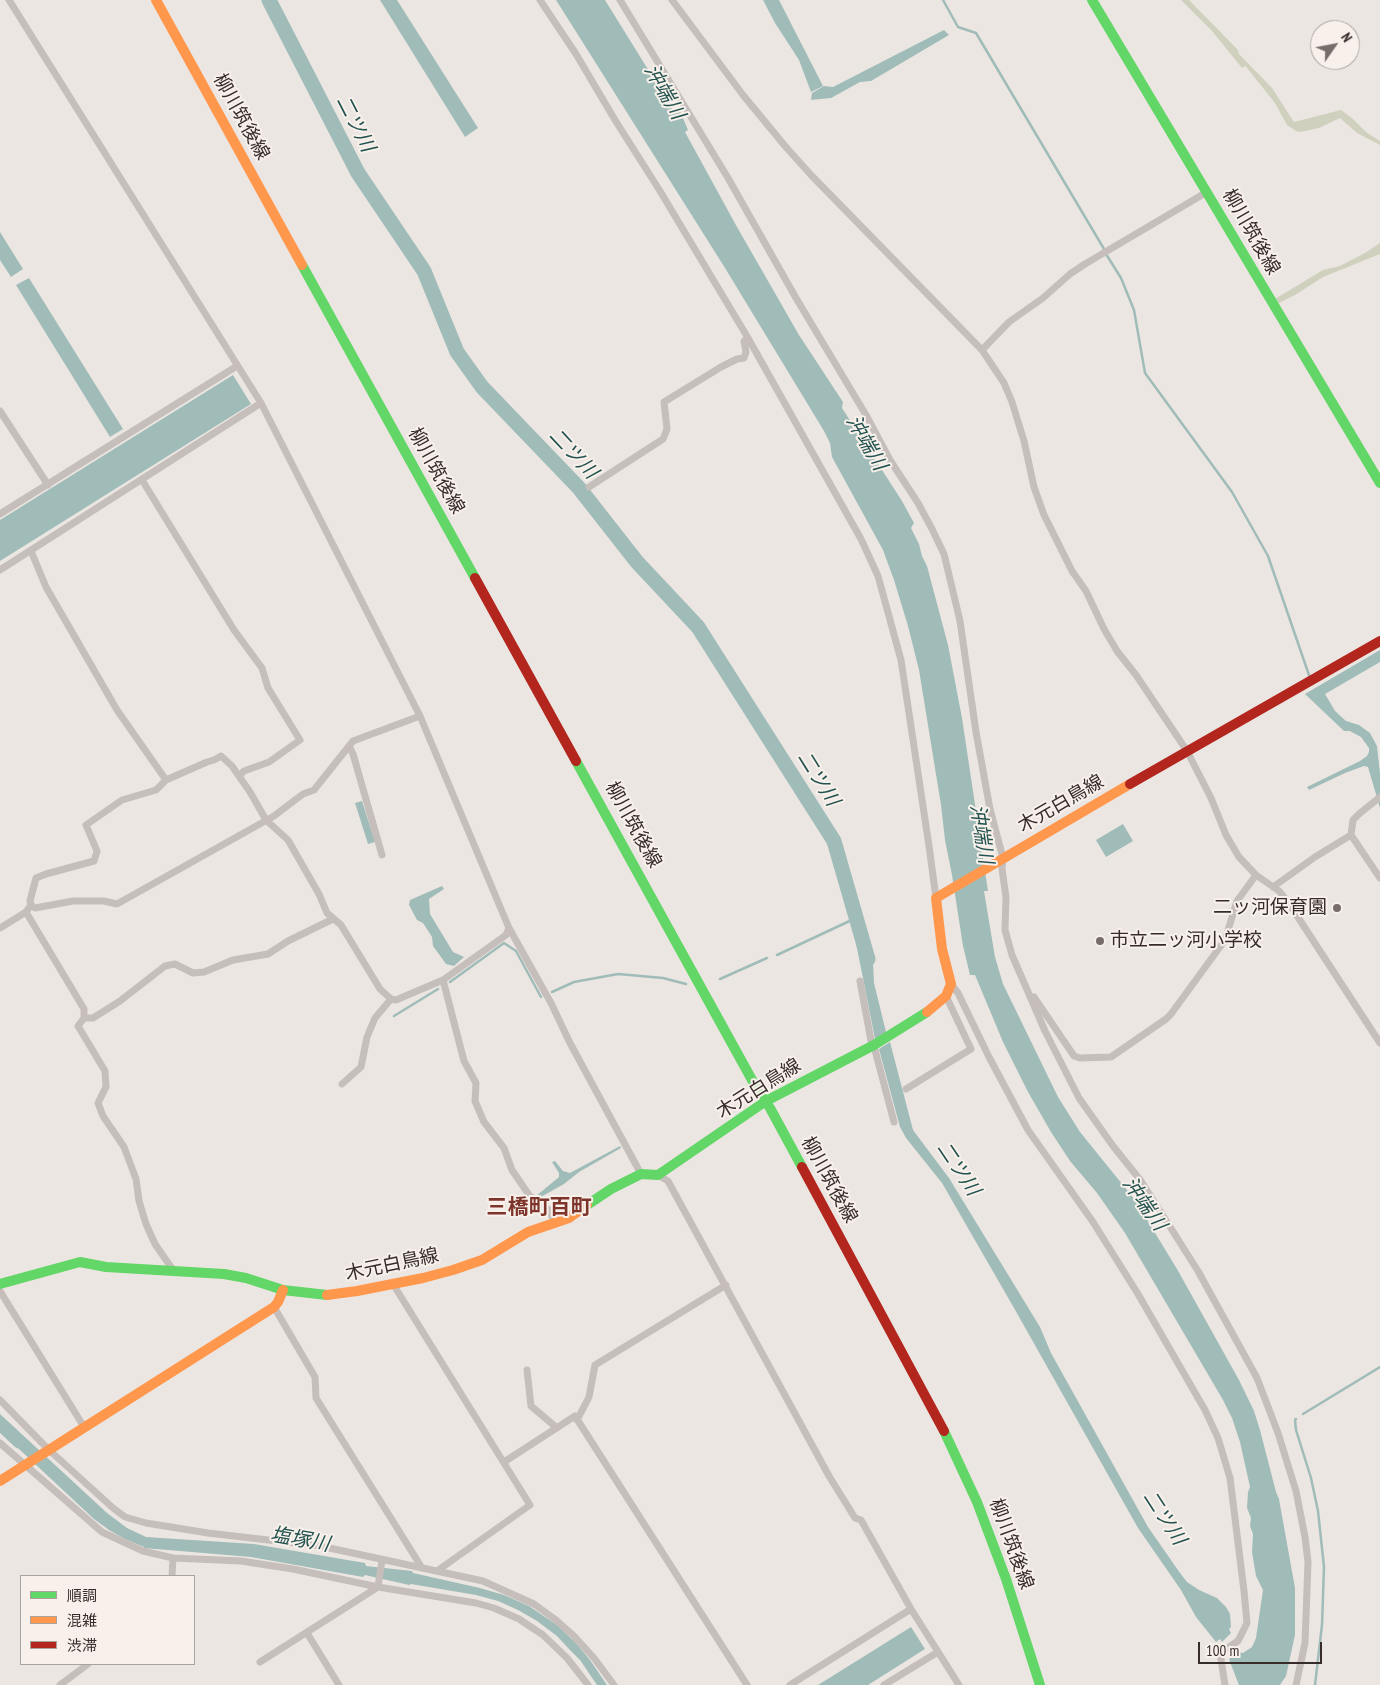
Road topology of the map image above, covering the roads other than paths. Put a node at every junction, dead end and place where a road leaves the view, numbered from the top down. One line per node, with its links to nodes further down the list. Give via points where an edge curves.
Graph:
1 (9, 0): 10 (street)
2 (156, 0): 51 (main road, 柳川筑後線)
3 (540, 0): 8 (street)
4 (620, 0): 30 (street, via 728,178 918,503 944,554 960,621)
5 (672, 0): 9 (street, via 743,95 810,175)
6 (1092, 0): 7 (main road, 柳川筑後線)
7 (1207, 192): 9 (street, via 1070,274 1009,322); 14 (main road, 柳川筑後線)
8 (748, 338): 16 (street, via 744,341 744,358 721,367 664,402 667,429 663,439); 34 (street, via 861,539 878,576 901,660)
9 (982, 350): 23 (street, via 1004,383 1012,402 1034,487 1052,534 1116,651)
10 (237, 366): 11 (street); 15 (street)
11 (261, 404): 13 (street); 21 (street)
12 (0, 411): 15 (street)
13 (142, 480): 18 (street); 24 (street, via 234,630 262,668 268,688 300,740 269,762 244,770)
14 (1380, 482)
15 (48, 485): 17 (street)
16 (589, 487)
17 (0, 514)
18 (31, 551): 19 (street); 25 (street, via 46,587 117,710)
19 (0, 570)
20 (1380, 641): 23 (main road, 木元白鳥線)
21 (420, 716): 22 (street, via 353,741); 39 (street)
22 (349, 746): 27 (street, via 314,790); 29 (street)
23 (1187, 751): 30 (main road, 木元白鳥線); 31 (street, via 1226,835 1239,857)
24 (238, 776): 25 (street, via 221,756); 27 (street)
25 (166, 780): 35 (street, via 156,790 122,800 86,825 97,851 94,861 36,878)
26 (1380, 797): 28 (street, via 1353,820)
27 (266, 820): 35 (street, via 117,904 104,900 73,901 35,908); 37 (street, via 288,840)
28 (1351, 835): 32 (street); 33 (street)
29 (382, 855)
30 (1000, 861): 34 (main road, 木元白鳥線); 43 (street, via 1006,897 1005,930)
31 (1257, 876): 33 (street); 43 (street, via 1238,901 1225,940 1171,1014 1111,1057 1074,1056)
32 (1380, 878)
33 (1270, 886): 47 (street, via 1288,902)
34 (939, 896): 42 (main road, via 942,950)
35 (31, 905): 36 (street)
36 (26, 912): 38 (street); 46 (street, via 75,992 84,1009)
37 (333, 919): 45 (street, via 341,925 380,989); 46 (street, via 268,954 233,960 204,972 193,973 175,964 165,966 120,1001 93,1018)
38 (0, 928)
39 (509, 928): 40 (street, via 506,935); 53 (street)
40 (443, 980): 45 (street, via 396,1000); 55 (street, via 464,1061 476,1083 475,1101 484,1122 504,1148 512,1170 529,1195 549,1210)
41 (860, 981): 48 (street)
42 (951, 984): 44 (main road, 木元白鳥線); 93 (street, via 1028,1130 1093,1222 1138,1294 1218,1438 1230,1478 1247,1624 1238,1641 1220,1653)
43 (1024, 984): 94 (street, via 1079,1098 1162,1214 1198,1271 1257,1378 1296,1490 1305,1537 1308,1562 1305,1643)
44 (946, 996): 48 (main road, 木元白鳥線, via 924,1015); 50 (street, via 971,1049)
45 (391, 999): 49 (street, via 375,1018 361,1067)
46 (84, 1018): 56 (street, via 78,1026 105,1071 106,1087 98,1103 102,1116 124,1148 136,1179 146,1224)
47 (1380, 1043)
48 (873, 1045): 51 (main road, 木元白鳥線); 52 (street)
49 (342, 1084)
50 (906, 1089)
51 (766, 1101): 54 (main road, 木元白鳥線); 92 (main road, 柳川筑後線, via 938,1416 977,1502)
52 (894, 1122)
53 (641, 1174): 54 (main road, 木元白鳥線); 55 (main road, 木元白鳥線, via 611,1189 569,1218)
54 (658, 1175): 59 (street, via 668,1181)
55 (555, 1223): 58 (main road, 木元白鳥線, via 524,1235 475,1262)
56 (173, 1270): 57 (main road, 木元白鳥線, via 80,1262); 60 (main road, 木元白鳥線, via 246,1278)
57 (0, 1284)
58 (393, 1284): 60 (main road, 木元白鳥線, via 326,1295); 70 (street)
59 (726, 1285): 65 (street, via 595,1365 589,1397); 79 (street, via 829,1476 855,1518 861,1520)
60 (282, 1290): 62 (main road)
61 (0, 1291): 66 (street)
62 (274, 1308): 66 (main road); 75 (street, via 315,1377 316,1398)
63 (527, 1370): 67 (street, via 531,1406)
64 (0, 1400): 69 (street)
65 (577, 1420): 67 (street, via 575,1416); 88 (street)
66 (84, 1427): 69 (main road)
67 (557, 1428): 70 (street)
68 (0, 1442): 71 (street)
69 (47, 1451): 71 (main road); 74 (street, via 125,1517 208,1533 320,1546)
70 (504, 1462): 76 (street, via 530,1505)
71 (25, 1465): 72 (main road); 73 (street, via 102,1532 143,1551)
72 (0, 1481)
73 (173, 1558): 77 (street); 78 (street, via 240,1561)
74 (382, 1560): 75 (street); 78 (street)
75 (422, 1568): 76 (street)
76 (437, 1571): 87 (street, via 483,1581 534,1604 574,1636)
77 (172, 1575)
78 (378, 1584): 80 (street); 86 (street, via 476,1603 519,1619 543,1635)
79 (911, 1610): 81 (street); 89 (street)
80 (307, 1633): 82 (street); 85 (street)
81 (938, 1652): 90 (street); 91 (street)
82 (260, 1662)
83 (87, 1665): 84 (street)
84 (60, 1685)
85 (339, 1685)
86 (588, 1685)
87 (614, 1685)
88 (747, 1685)
89 (790, 1685)
90 (884, 1685)
91 (959, 1685)
92 (1040, 1685)
93 (1225, 1685)
94 (1296, 1685)

